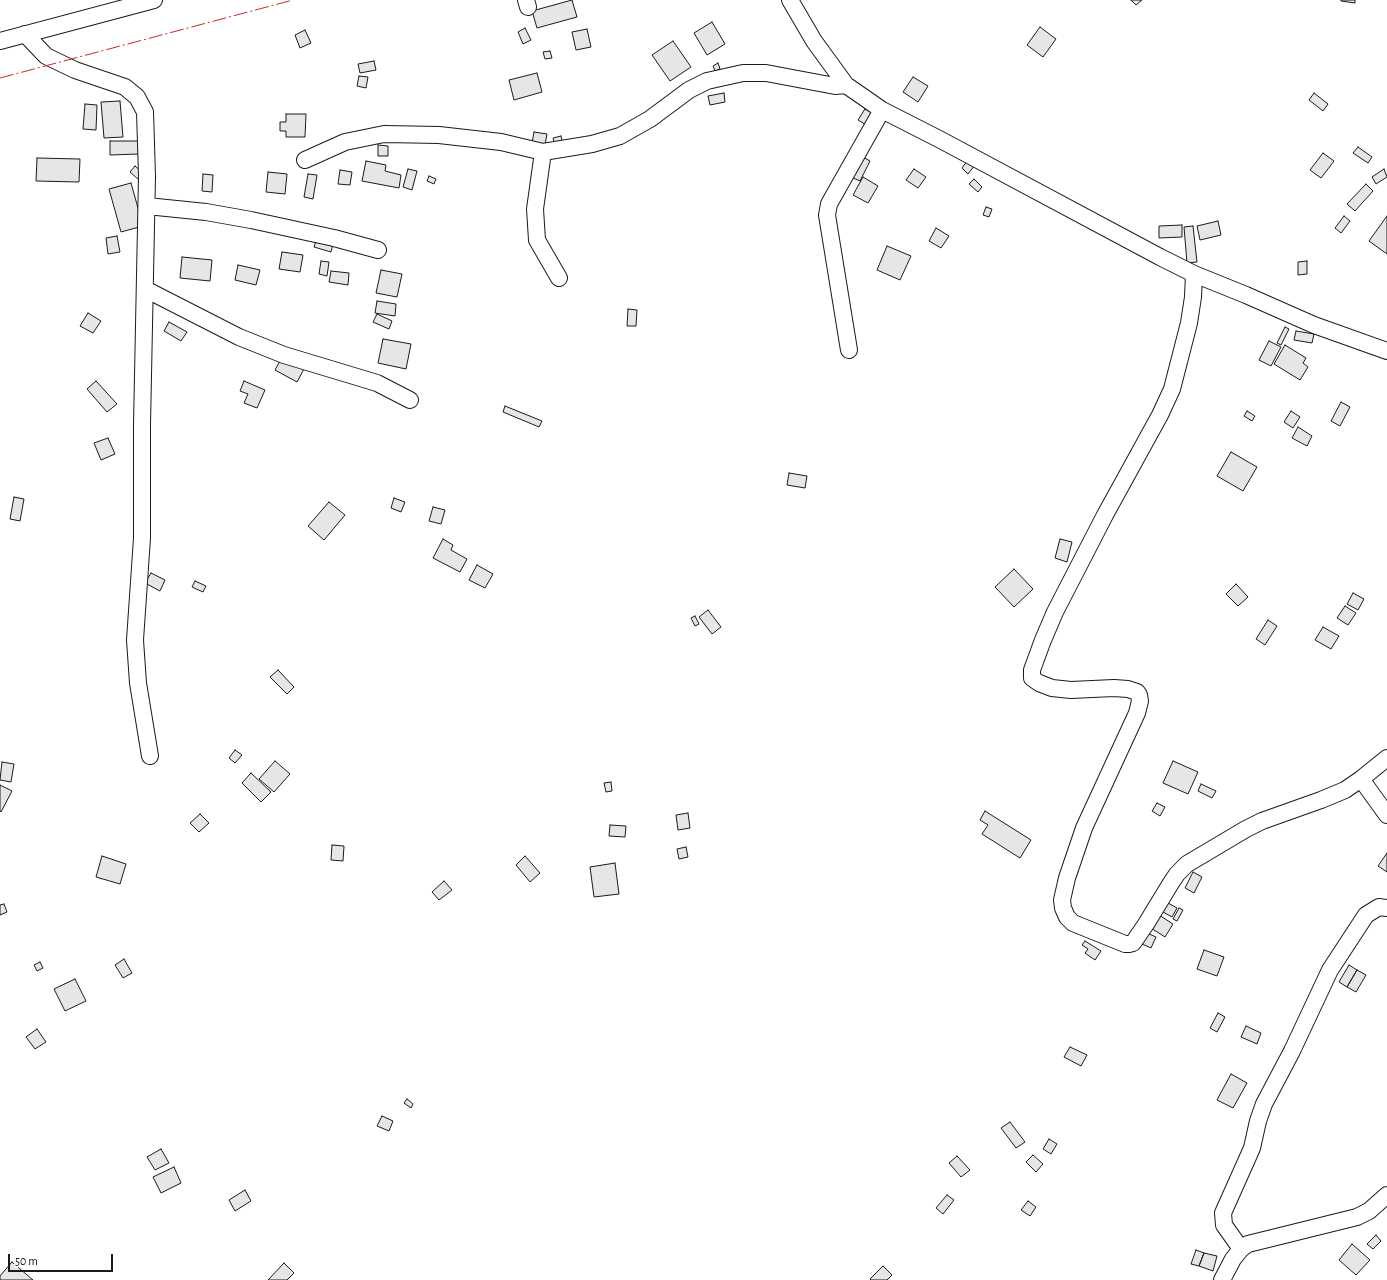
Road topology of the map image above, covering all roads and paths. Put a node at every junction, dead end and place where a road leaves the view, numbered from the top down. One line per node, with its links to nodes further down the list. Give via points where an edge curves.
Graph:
1 (154, 0): 3 (street)
2 (790, 0): 5 (street, via 814,41)
3 (25, 34): 4 (street); 9 (street, via 46,56 75,70 126,87 137,97 145,112)
4 (0, 41)
5 (846, 84): 6 (street); 7 (street, via 835,86 766,73 736,74 707,81 689,90 650,119 620,136 592,144)
6 (882, 110): 11 (street); 14 (street, via 829,204 827,215)
7 (544, 152): 8 (street, via 501,142 439,135 384,134 345,142); 12 (street, via 535,209 537,240)
8 (305, 160)
9 (146, 206): 10 (street, via 251,220); 13 (street)
10 (378, 250)
11 (1194, 274): 15 (street, via 1314,325); 19 (street, via 1189,323 1172,389 1054,612 1032,670 1032,678 1052,688 1128,689 1136,692 1140,701 1084,828 1066,878 1062,900 1066,917 1073,923 1130,944 1146,924 1171,882 1187,864 1246,829 1345,790)
12 (559, 278)
13 (145, 289): 16 (street, via 239,336 284,355 377,383); 17 (street, via 142,538 135,640 138,683)
14 (849, 350)
15 (1387, 351)
16 (410, 400)
17 (150, 756)
18 (1387, 758): 19 (street)
19 (1361, 779): 20 (street)
20 (1387, 815)
21 (1387, 908): 23 (street, via 1379,907 1366,915 1330,970 1264,1104 1252,1148 1223,1213 1224,1225)
22 (1387, 1195): 23 (street, via 1369,1211 1357,1217 1248,1244)
23 (1241, 1249): 24 (street)
24 (1222, 1280)

